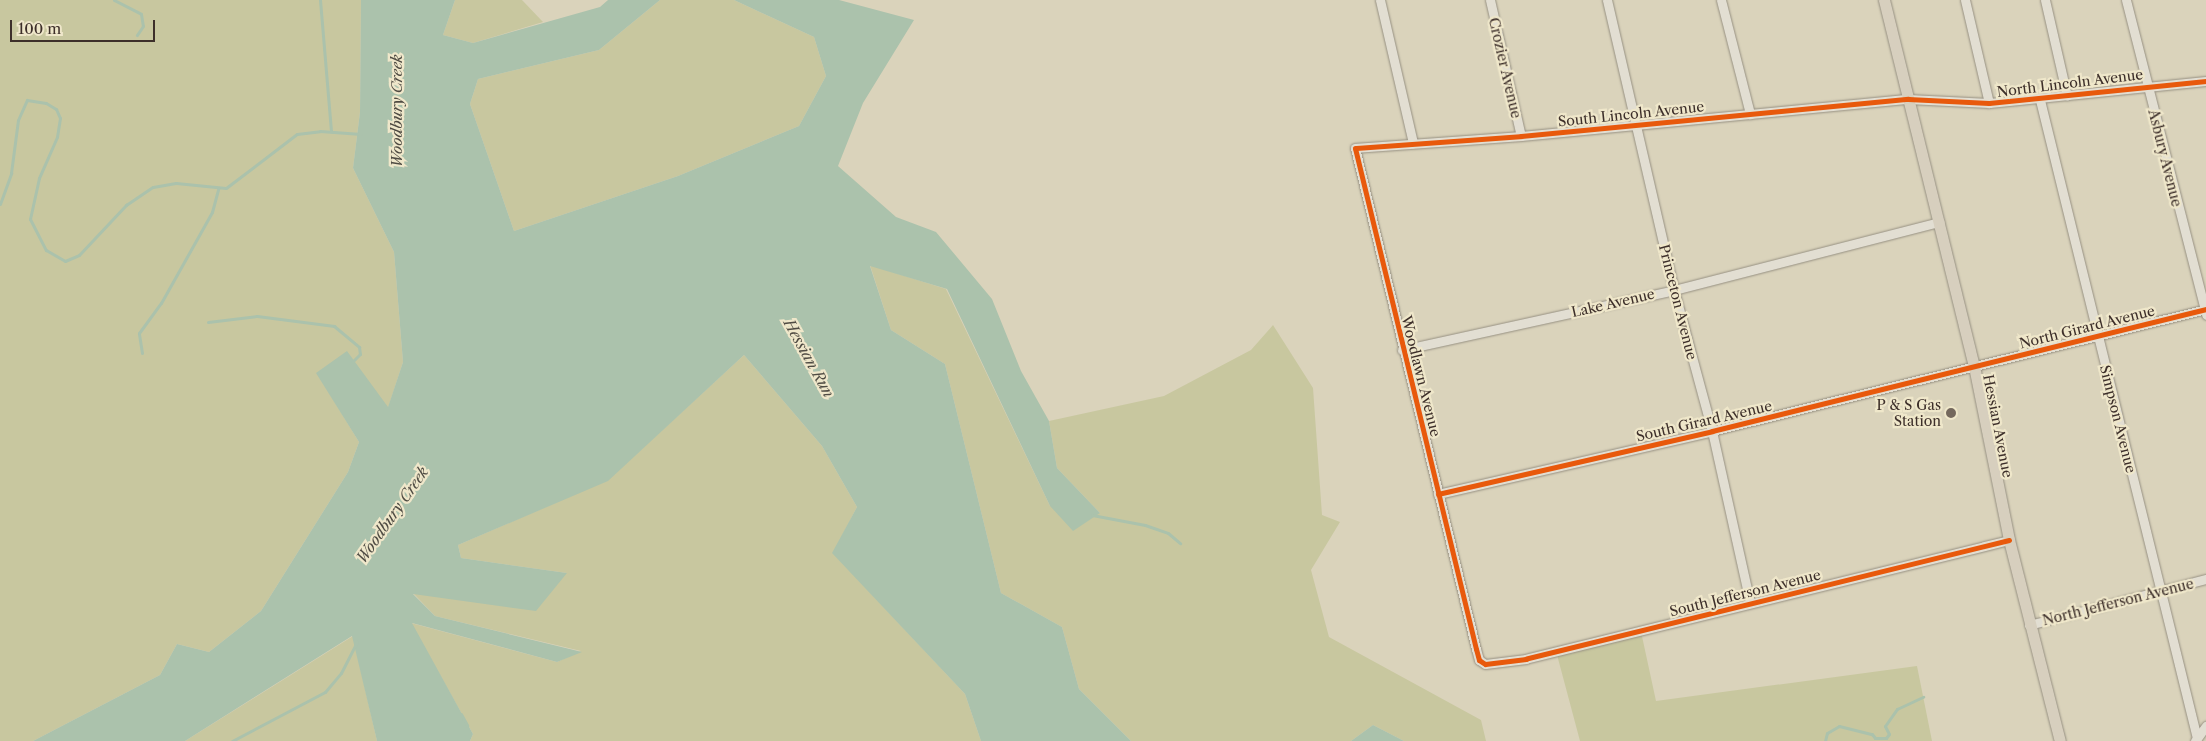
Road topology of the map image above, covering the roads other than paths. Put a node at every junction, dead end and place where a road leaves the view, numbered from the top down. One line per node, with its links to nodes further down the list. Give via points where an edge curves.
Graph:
1 (1380, 0): 18 (street)
2 (1490, 0): 17 (street, Crozier Avenue)
3 (1607, 0): 16 (street, Princeton Avenue)
4 (1721, 0): 15 (street)
5 (1884, 0): 12 (main road, Hessian Avenue)
6 (1965, 0): 14 (street)
7 (2045, 0): 11 (street)
8 (2126, 0): 10 (street, Asbury Avenue)
9 (2206, 81): 10 (street, North Lincoln Avenue)
10 (2147, 85): 11 (street, North Lincoln Avenue); 22 (street, Asbury Avenue)
11 (2067, 96): 13 (street, North Lincoln Avenue)
12 (1908, 98): 14 (street, North Lincoln Avenue); 15 (street, South Lincoln Avenue); 20 (main road, Hessian Avenue)
13 (2040, 100): 14 (street, North Lincoln Avenue); 23 (street, Simpson Avenue)
14 (1989, 104)
15 (1750, 114): 16 (street, South Lincoln Avenue)
16 (1635, 125): 17 (street, South Lincoln Avenue); 21 (street, Princeton Avenue)
17 (1520, 136): 18 (street, South Lincoln Avenue)
18 (1413, 143): 19 (street, South Lincoln Avenue)
19 (1355, 148): 24 (street, Woodlawn Avenue)
20 (1939, 222): 21 (street, Lake Avenue); 25 (main road, Hessian Avenue)
21 (1674, 290): 24 (street, Lake Avenue); 26 (street, Princeton Avenue)
22 (2206, 311): 23 (street, North Girard Avenue)
23 (2098, 336): 25 (street, North Girard Avenue); 30 (street, Simpson Avenue)
24 (1402, 350): 27 (street, Woodlawn Avenue)
25 (1974, 366): 26 (street, South Girard Avenue); 28 (main road, Hessian Avenue)
26 (1712, 431): 27 (street, South Girard Avenue); 31 (street, Princeton Avenue)
27 (1438, 494): 33 (street, Woodlawn Avenue, via 1479,660)
28 (2009, 540): 31 (street, South Jefferson Avenue); 32 (main road, Hessian Avenue)
29 (2206, 579): 30 (street, North Jefferson Avenue)
30 (2160, 592): 32 (street, North Jefferson Avenue); 35 (street, Simpson Avenue)
31 (1750, 603): 33 (street, South Jefferson Avenue, via 1526,659)
32 (2029, 625): 36 (main road, Hessian Avenue)
33 (1485, 664)
34 (2206, 726): 35 (street)
35 (2196, 739)
36 (2060, 741)

